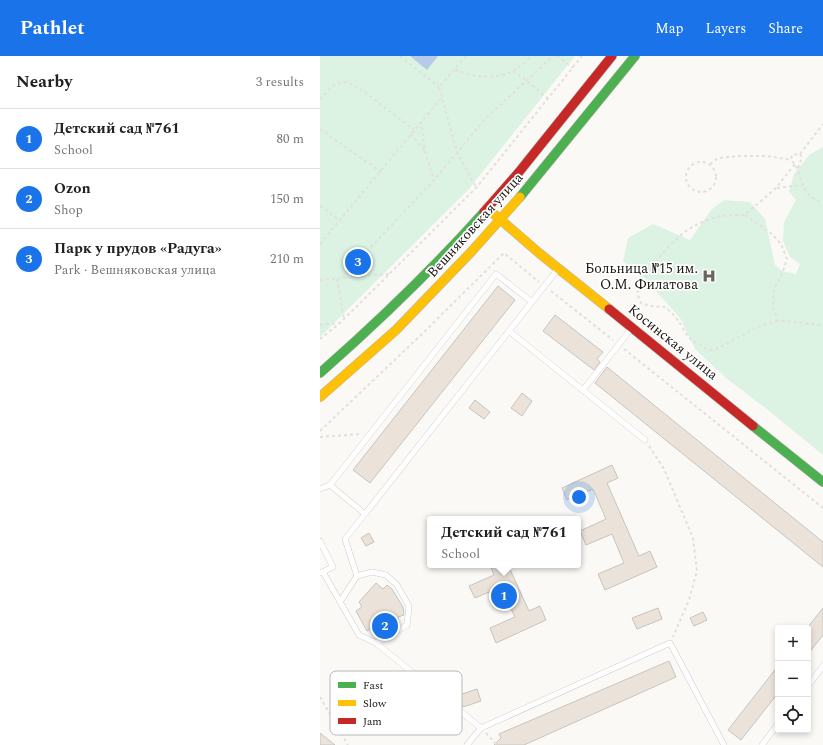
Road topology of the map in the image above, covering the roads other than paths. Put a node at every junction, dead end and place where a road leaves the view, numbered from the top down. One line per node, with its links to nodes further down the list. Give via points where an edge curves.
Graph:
1 (612, 56): 3 (main road, Вешняковская улица)
2 (635, 56): 4 (main road, Вешняковская улица)
3 (487, 208): 4 (main road, Косинская улица); 9 (main road, Вешняковская улица, via 392,309)
4 (501, 220): 5 (main road, Косинская улица); 11 (main road, Вешняковская улица, via 396,330)
5 (558, 268): 6 (lane); 7 (main road, Косинская улица)
6 (532, 302): 8 (lane); 14 (lane, via 496,274)
7 (632, 327): 10 (lane); 13 (main road, Косинская улица)
8 (509, 331): 10 (lane); 16 (lane)
9 (320, 373)
10 (582, 390): 12 (lane)
11 (320, 397)
12 (646, 440)
13 (823, 482)
14 (330, 485): 15 (lane); 16 (lane)
15 (320, 489)
16 (365, 514): 19 (lane, via 344,539)
17 (320, 540): 18 (lane, via 333,567)
18 (322, 573): 20 (lane)
19 (357, 576): 20 (lane); 21 (lane, via 372,572 386,576 397,585 409,606 407,626)
20 (340, 602): 21 (lane, via 359,635)
21 (376, 643): 23 (lane)
22 (823, 666): 24 (lane)
23 (411, 671)
24 (811, 682)
25 (462, 713): 26 (lane)
26 (481, 728): 28 (lane); 29 (lane, via 670,643)
27 (775, 728): 30 (lane)
28 (468, 745)
29 (724, 745)
30 (762, 745)

